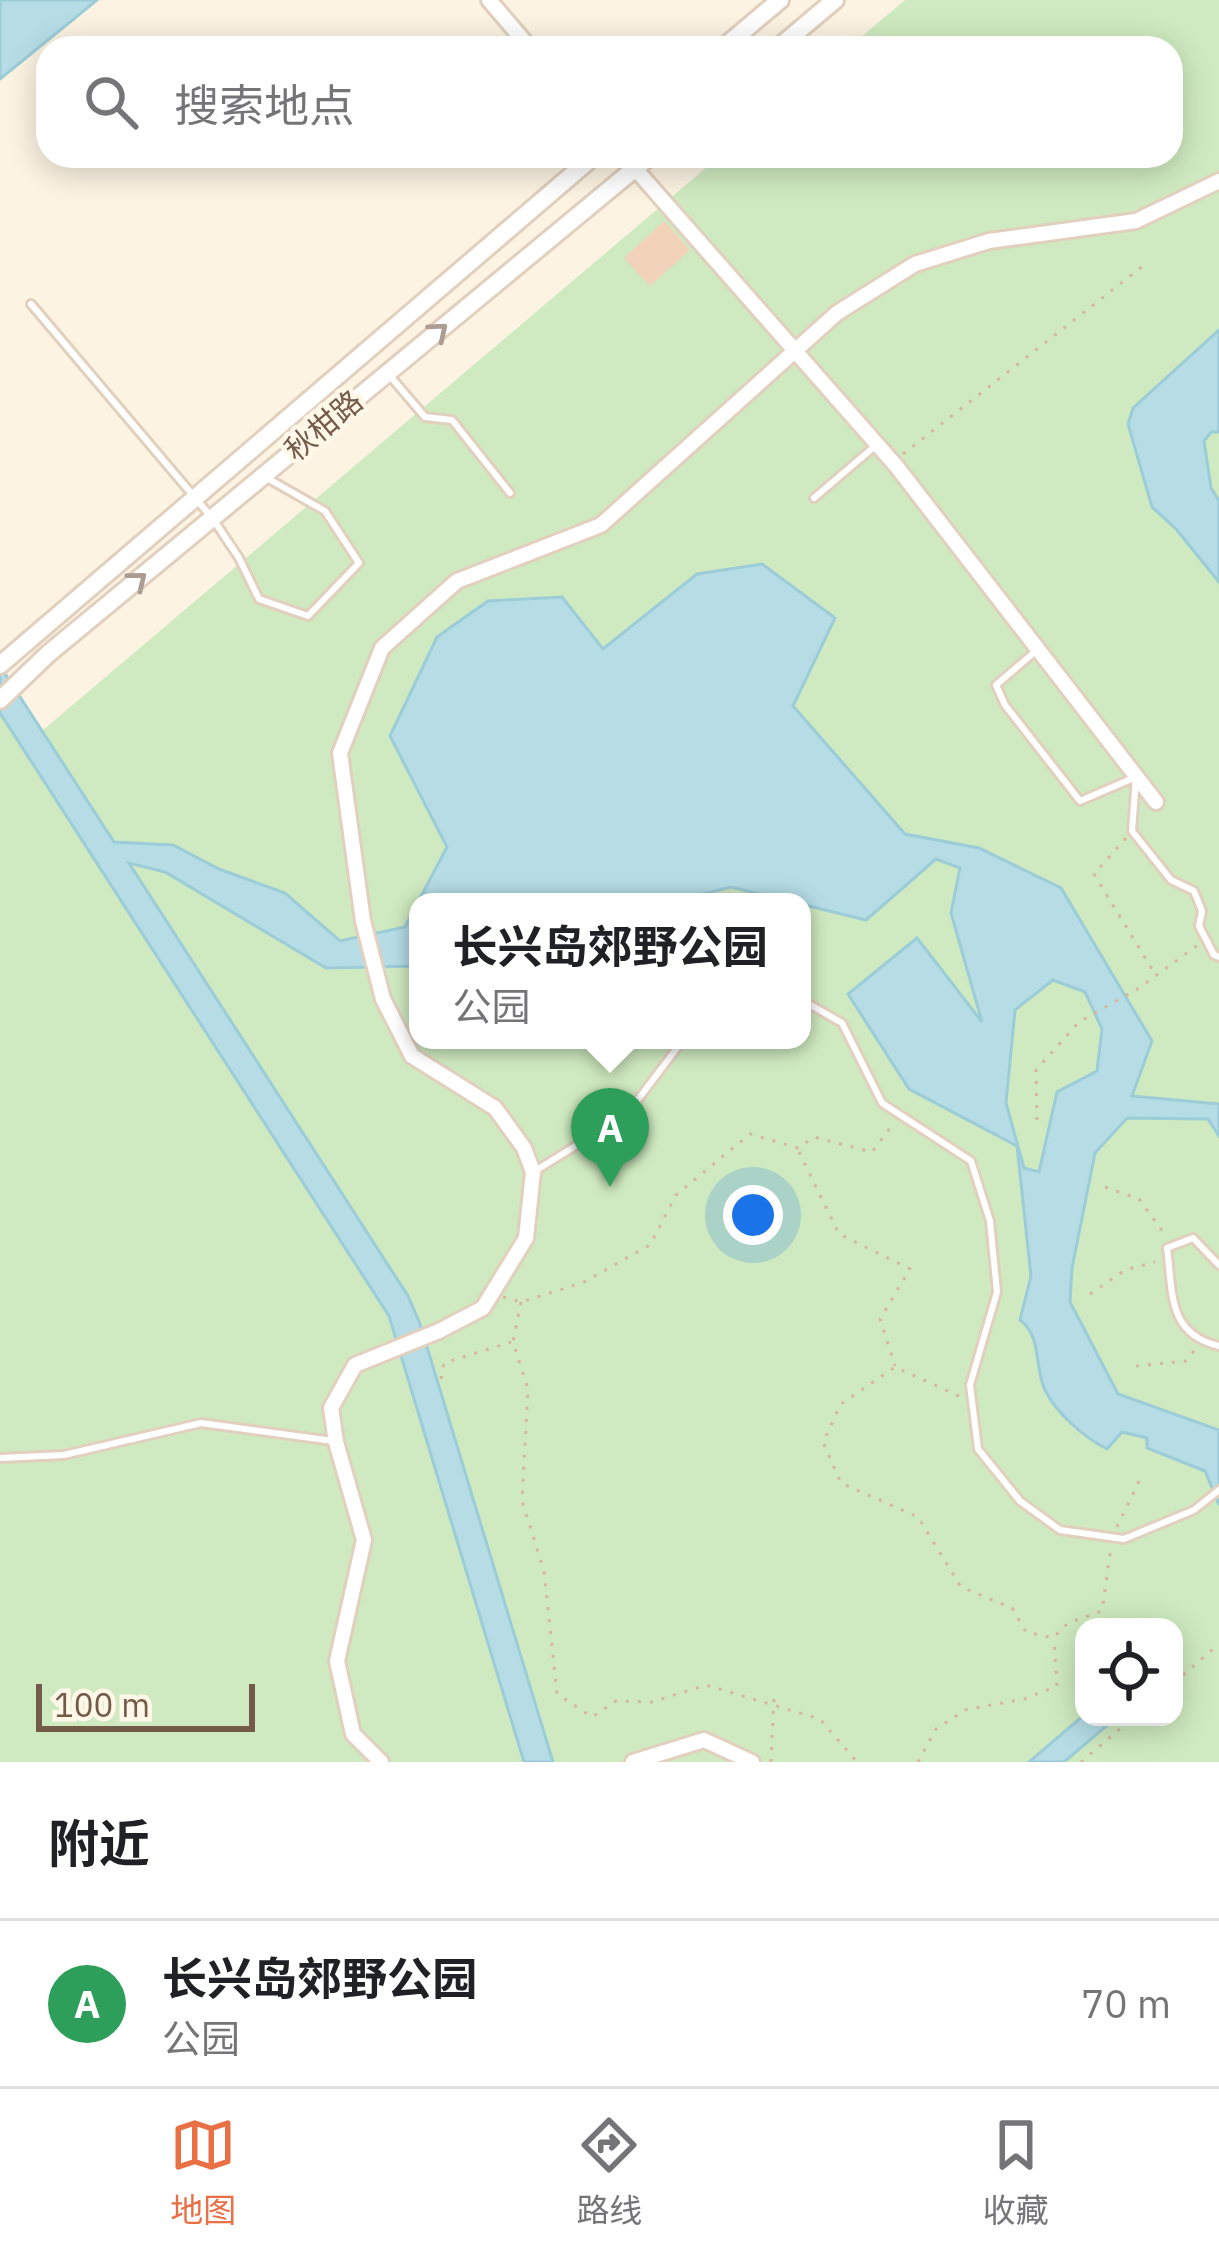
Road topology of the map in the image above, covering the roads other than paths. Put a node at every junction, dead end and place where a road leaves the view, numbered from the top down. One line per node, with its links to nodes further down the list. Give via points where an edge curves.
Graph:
1 (489, 0): 4 (street)
2 (780, 0): 5 (street)
3 (835, 0): 6 (street)
4 (520, 36)
5 (737, 36)
6 (792, 36)
7 (581, 168): 17 (street, 秋柑路)
8 (628, 168): 13 (street, 秋柑路, one-way to 8)
9 (644, 168): 12 (street)
10 (1219, 181): 12 (street, via 1136,221 989,241 915,264)
11 (31, 304): 17 (lane)
12 (794, 349): 14 (street); 28 (street, via 601,525 457,581 382,648 340,752 363,921 383,999 412,1056 495,1108)
13 (388, 374): 15 (street, 秋柑路); 16 (lane, via 425,417 452,420)
14 (877, 445): 18 (lane); 20 (street)
15 (264, 476): 19 (street, 秋柑路); 19 (lane, via 325,511 359,563 308,616 259,599)
16 (510, 493)
17 (194, 496): 19 (lane); 21 (street, 秋柑路)
18 (814, 497)
19 (213, 519): 22 (street, 秋柑路, one-way to 19)
20 (1038, 650): 23 (street); 23 (lane, via 996,685 1005,705 1080,801)
21 (0, 665)
22 (0, 700)
23 (1136, 777): 24 (street); 25 (lane, via 1132,831 1171,880 1194,891 1199,926)
24 (1156, 802)
25 (1219, 957)
26 (811, 1005): 33 (lane, via 842,1022 882,1103 971,1161 990,1221 998,1292 970,1385 978,1449 1020,1501 1060,1530 1124,1539 1194,1510)
27 (676, 1049): 28 (lane, via 626,1114)
28 (533, 1172): 31 (street, via 526,1238 483,1307 355,1365 331,1408)
29 (1219, 1265): 30 (lane, via 1193,1238 1167,1248 1176,1318 1200,1342)
30 (1219, 1346)
31 (336, 1442): 32 (lane, via 201,1423 64,1455); 34 (street, via 364,1540 337,1660 353,1734)
32 (0, 1458)
33 (1219, 1490)
34 (381, 1762)
35 (633, 1762): 36 (street, via 704,1740)
36 (752, 1762)

